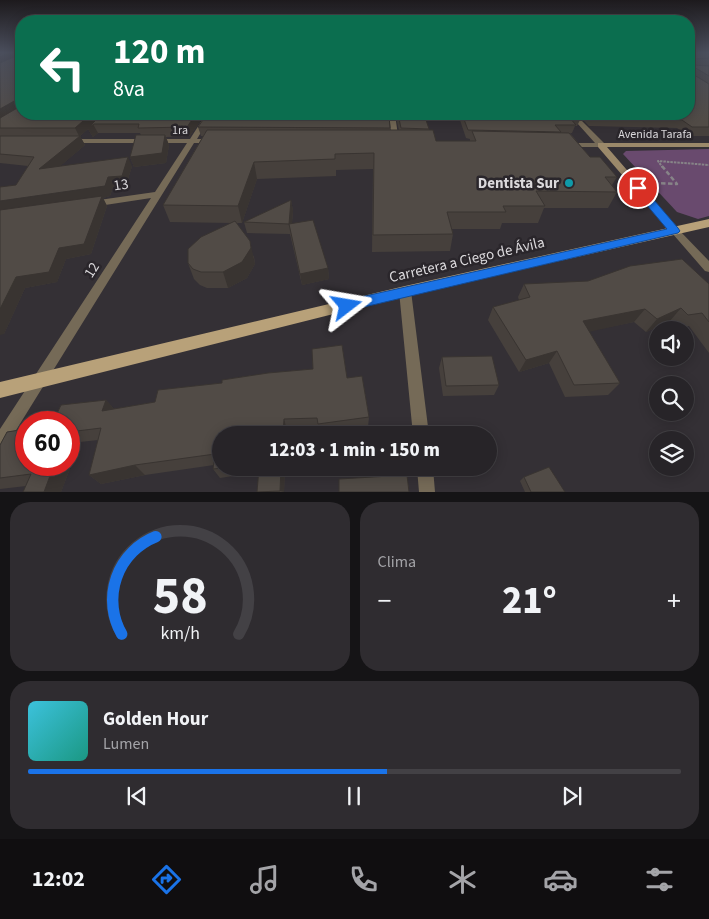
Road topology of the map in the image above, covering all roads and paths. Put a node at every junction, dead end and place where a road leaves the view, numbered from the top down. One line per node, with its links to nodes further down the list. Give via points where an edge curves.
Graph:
1 (205, 120): 7 (street, 12)
2 (393, 120): 10 (street)
3 (578, 120): 13 (street)
4 (89, 134): 6 (street)
5 (64, 141): 6 (street, 1ra)
6 (82, 141): 7 (street, 1ra)
7 (192, 141): 8 (street, 1ra); 17 (street, 12)
8 (222, 141)
9 (386, 141): 10 (street)
10 (396, 141): 11 (street)
11 (405, 141)
12 (562, 144): 13 (street)
13 (601, 145): 14 (street, Avenida Tarafa); 20 (street)
14 (709, 145)
15 (709, 165): 16 (path, via 658,161 677,184)
16 (654, 183)
17 (158, 194): 18 (street, 13); 23 (street, 12)
18 (85, 205)
19 (709, 223): 20 (main road, Carretera a Ciego de Ávila)
20 (675, 231): 21 (street); 22 (main road, Carretera a Ciego de Ávila)
21 (709, 268)
22 (405, 292): 23 (main road, Carretera a Ciego de Ávila); 25 (street)
23 (40, 380): 24 (main road, Carretera a Ciego de Ávila); 26 (street, 12)
24 (0, 390)
25 (420, 426)
26 (0, 443)
27 (426, 476): 28 (street)
28 (427, 492)

